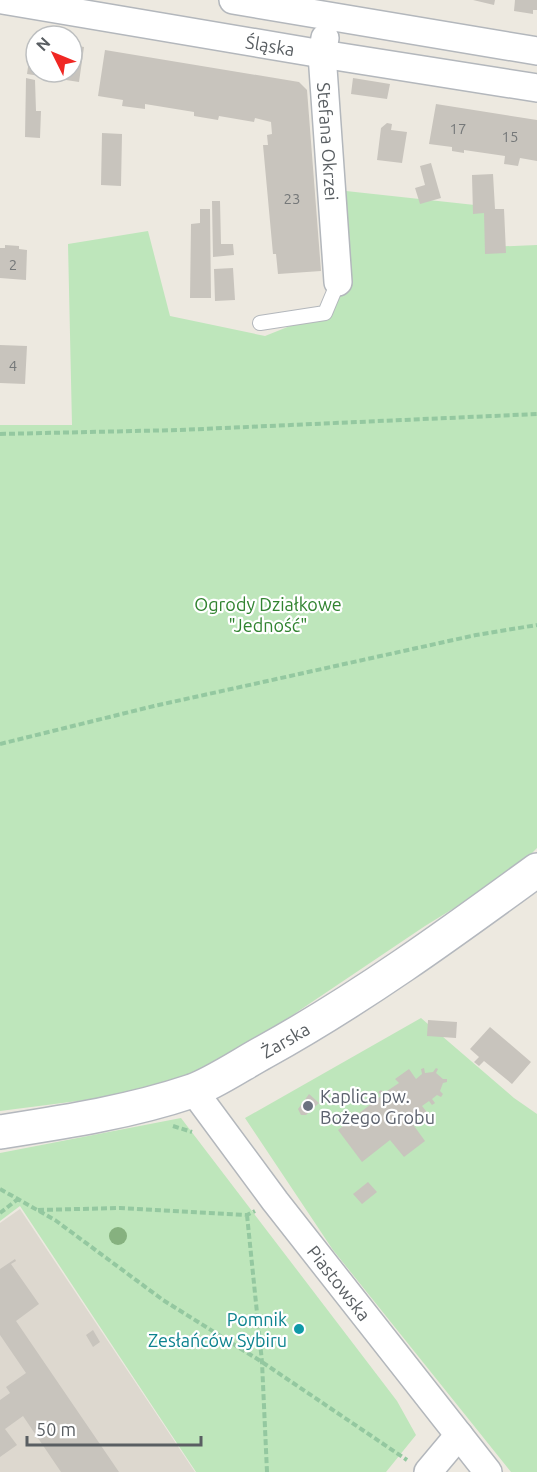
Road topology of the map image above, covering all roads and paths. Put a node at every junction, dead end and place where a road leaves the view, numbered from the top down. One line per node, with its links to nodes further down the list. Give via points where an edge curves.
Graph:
1 (2, 0): 5 (street, Śląska)
2 (233, 0): 3 (street)
3 (328, 8): 4 (street); 5 (street, Stefana Okrzei)
4 (537, 51)
5 (322, 54): 6 (street, Śląska); 7 (street, Stefana Okrzei)
6 (537, 88)
7 (338, 282): 8 (lane, via 325,314)
8 (260, 323)
9 (537, 414): 10 (path)
10 (0, 434)
11 (537, 625): 12 (path, via 476,634)
12 (0, 744)
13 (537, 870): 14 (street, Żarska, via 385,980)
14 (193, 1090): 15 (street, Żarska, via 76,1119); 18 (street, Piastowska)
15 (0, 1132)
16 (0, 1189): 17 (path)
17 (18, 1199): 19 (path); 20 (path)
18 (275, 1201): 21 (path); 23 (street, Piastowska)
19 (38, 1210): 21 (path, via 120,1208); 22 (path, via 163,1300)
20 (0, 1213)
21 (248, 1215): 22 (path)
22 (262, 1362): 24 (path); 25 (path)
23 (459, 1435): 24 (street); 26 (street, Piastowska)
24 (422, 1469)
25 (267, 1472)
26 (488, 1472)

